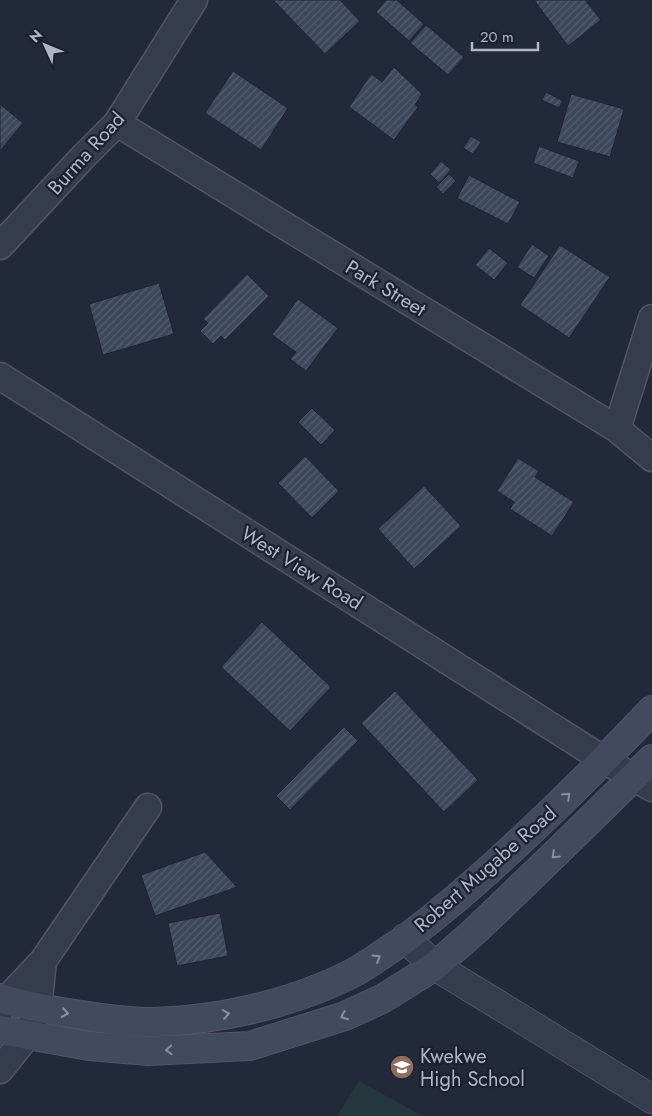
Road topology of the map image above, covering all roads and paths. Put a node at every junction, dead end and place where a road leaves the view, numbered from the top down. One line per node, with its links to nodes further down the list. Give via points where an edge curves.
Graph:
1 (194, 0): 2 (street, Burma Road)
2 (117, 123): 3 (street, Burma Road); 6 (street, Park Street)
3 (0, 246)
4 (652, 318): 6 (street)
5 (0, 376): 9 (street, West View Road)
6 (617, 429): 7 (street, Park Street)
7 (652, 458)
8 (652, 710): 9 (main road, Robert Mugabe Road)
9 (604, 760): 10 (street); 12 (main road, Robert Mugabe Road, one-way to 9, via 462,894)
10 (646, 774): 14 (main road, Robert Mugabe Road, one-way to 14)
11 (148, 807): 13 (street)
12 (405, 938): 14 (street); 16 (main road, Robert Mugabe Road, one-way to 12, via 121,1021 150,1022 236,1012 314,990 350,974)
13 (43, 961): 15 (street); 16 (street)
14 (435, 966): 18 (main road, Robert Mugabe Road, one-way to 18, via 345,1016 250,1046 148,1051); 20 (street)
15 (2, 1003): 16 (main road, Robert Mugabe Road)
16 (38, 1008): 18 (street)
17 (0, 1030): 18 (main road, Robert Mugabe Road)
18 (27, 1036): 19 (street)
19 (0, 1070)
20 (652, 1099)

